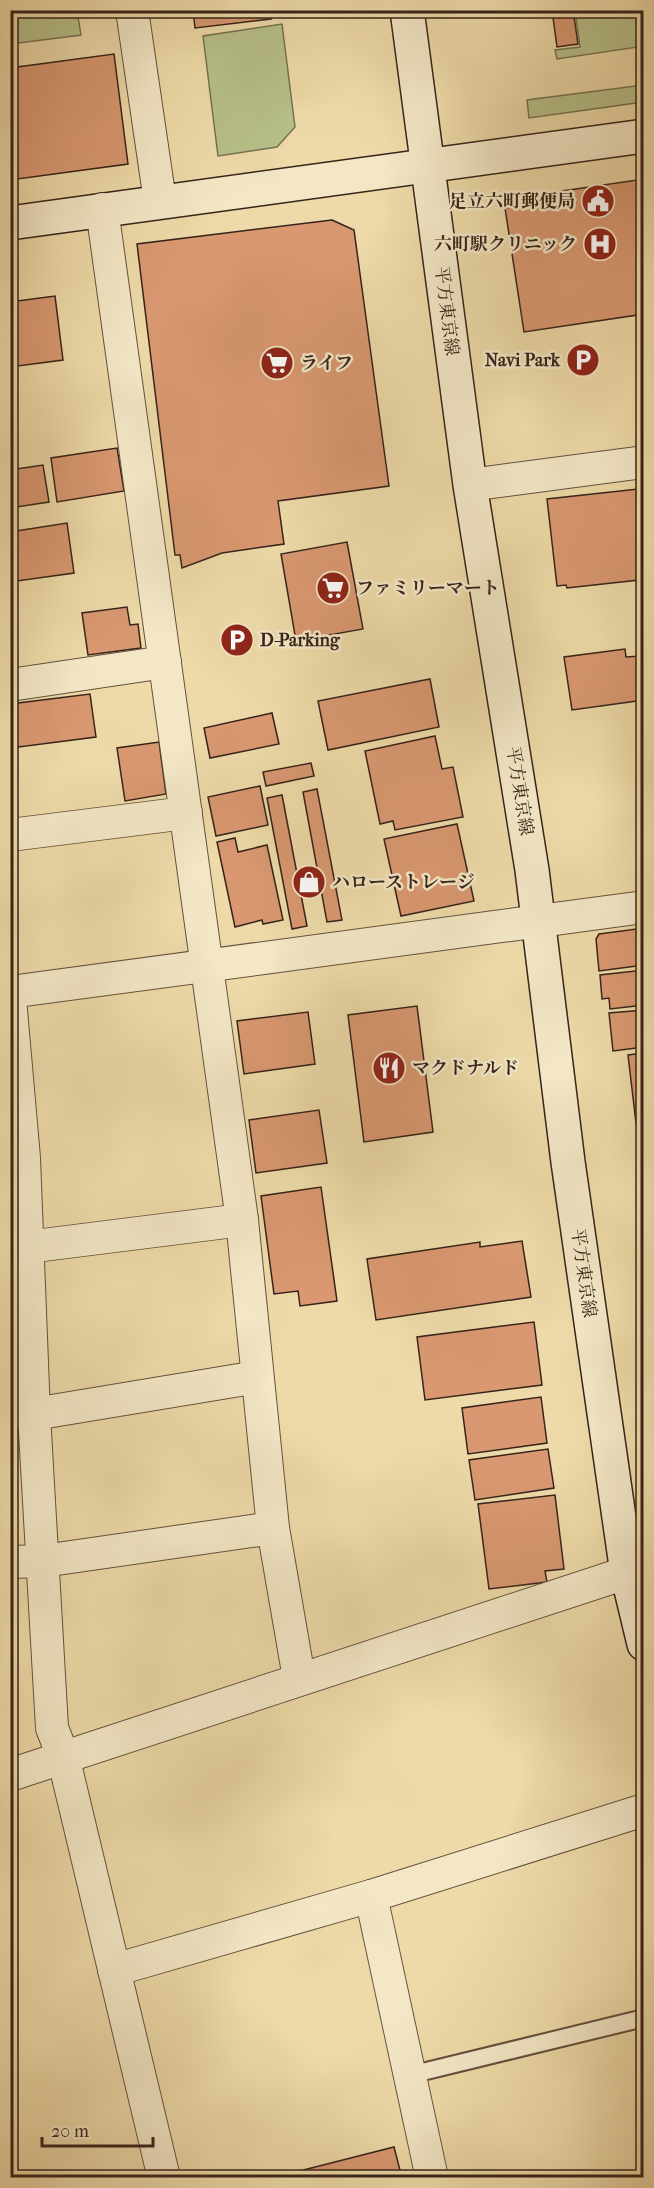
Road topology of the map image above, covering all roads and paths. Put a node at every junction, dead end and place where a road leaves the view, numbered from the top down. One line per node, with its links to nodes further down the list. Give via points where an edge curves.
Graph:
1 (132, 10): 5 (street)
2 (406, 10): 4 (main road, 平方東京線)
3 (644, 136): 4 (main road)
4 (428, 166): 5 (main road); 9 (main road, 平方東京線)
5 (160, 201): 6 (main road)
6 (102, 209): 7 (main road); 10 (street)
7 (10, 222)
8 (644, 462): 9 (street)
9 (470, 485): 15 (main road, 平方東京線)
10 (165, 662): 11 (street); 12 (street)
11 (10, 685)
12 (186, 813): 13 (street); 16 (street)
13 (10, 835)
14 (644, 907): 15 (street)
15 (539, 920): 16 (street); 27 (main road, 平方東京線, via 568,1162)
16 (207, 965): 17 (street); 20 (street)
17 (10, 992)
18 (10, 999): 19 (street)
19 (17, 1158): 21 (street)
20 (242, 1220): 21 (street); 22 (street)
21 (27, 1247): 23 (street)
22 (257, 1377): 23 (street); 24 (street)
23 (22, 1414): 25 (street)
24 (273, 1528): 25 (street); 29 (street)
25 (43, 1561): 26 (street); 30 (street, via 52,1728)
26 (10, 1562)
27 (635, 1570): 28 (main road, 平方東京線); 29 (street)
28 (644, 1644)
29 (299, 1678): 30 (street)
30 (63, 1756): 31 (street); 34 (street)
31 (10, 1774)
32 (644, 1810): 33 (street)
33 (371, 1896): 34 (street); 36 (street)
34 (114, 1970): 37 (street)
35 (644, 2018): 36 (lane)
36 (410, 2075): 38 (street)
37 (164, 2178)
38 (432, 2178)

